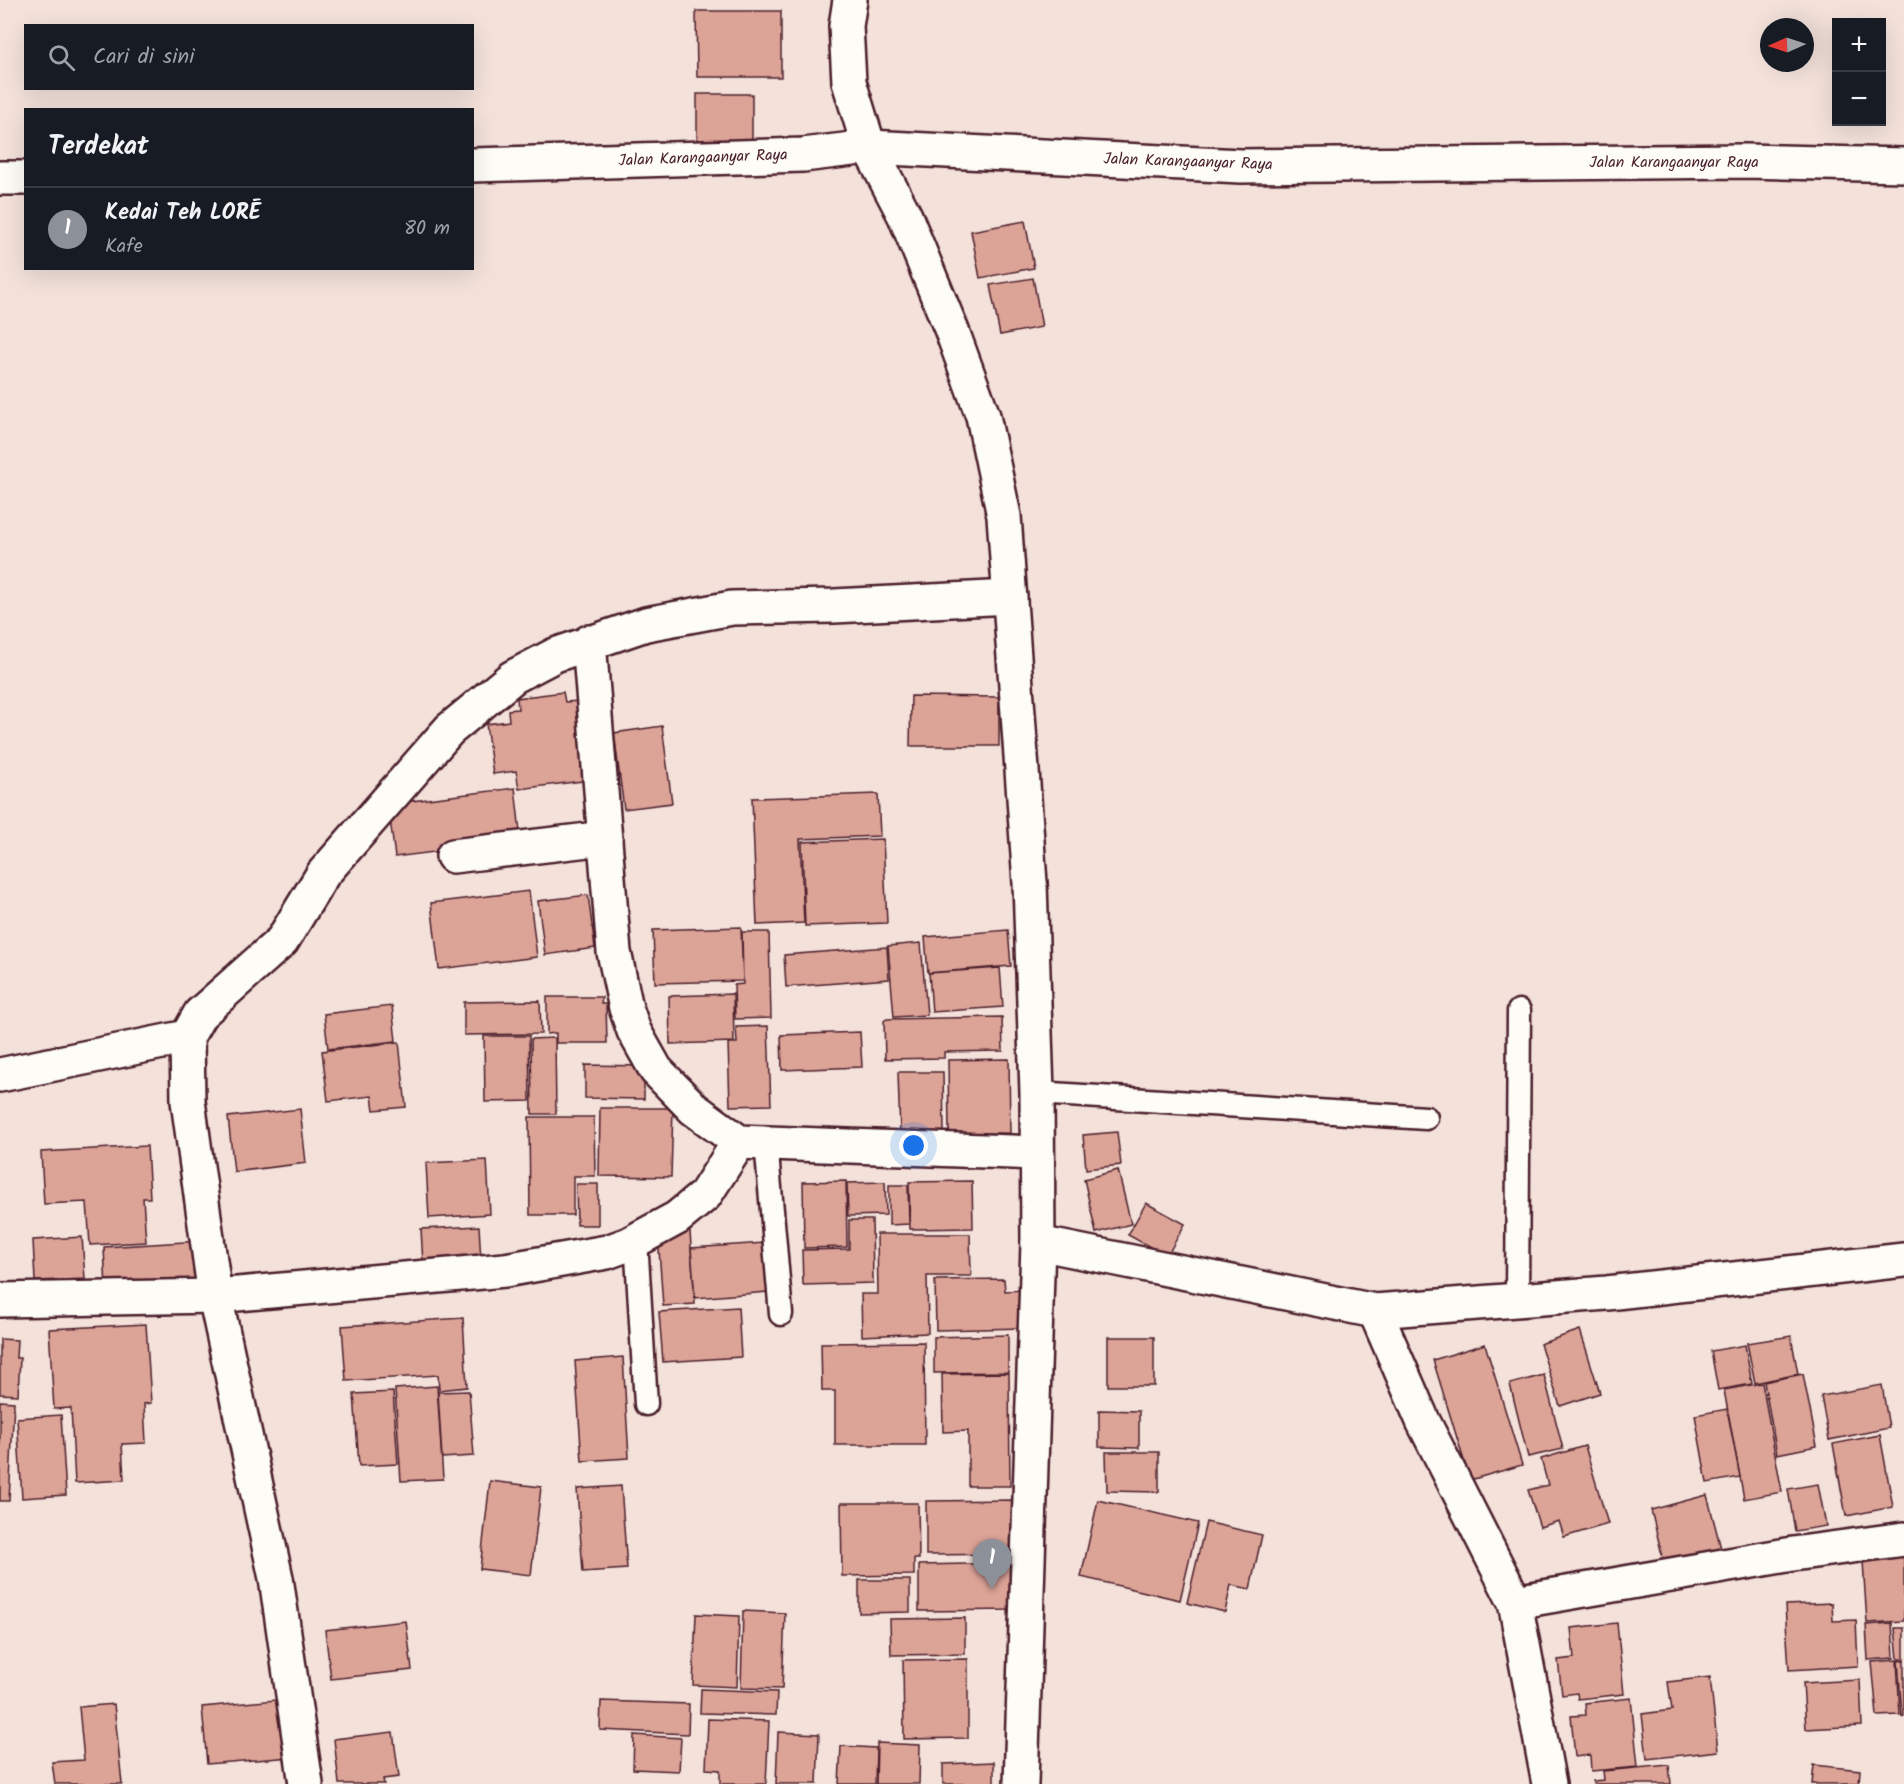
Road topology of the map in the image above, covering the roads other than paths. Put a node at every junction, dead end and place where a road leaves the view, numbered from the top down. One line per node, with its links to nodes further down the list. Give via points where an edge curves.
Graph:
1 (850, 0): 2 (street, via 846,26 849,82)
2 (868, 147): 3 (street, Jalan Karangaanyar Raya, via 803,155); 4 (street, Jalan Karangaanyar Raya, via 1241,166 1732,161); 7 (street, via 905,216 983,416 1004,516)
3 (474, 165)
4 (1904, 165)
5 (0, 178): 6 (street)
6 (24, 178)
7 (1010, 597): 8 (street, via 732,608 646,624); 14 (street, via 1030,883)
8 (589, 642): 9 (street); 12 (street, via 513,677 449,730 323,874 282,941 200,1014)
9 (605, 838): 10 (street); 16 (street, via 614,952 619,985 634,1031 656,1070 694,1109)
10 (453, 856)
11 (1519, 1011): 23 (lane)
12 (187, 1037): 13 (street); 21 (street, via 188,1101)
13 (0, 1075)
14 (1037, 1093): 15 (lane); 17 (street)
15 (1426, 1119)
16 (752, 1142): 17 (street); 18 (street, via 705,1195 677,1218); 25 (lane)
17 (1036, 1154): 19 (street)
18 (636, 1240): 21 (street, via 607,1252 505,1270); 26 (lane)
19 (1038, 1243): 24 (street); 30 (street)
20 (1904, 1260): 23 (street)
21 (215, 1296): 22 (street); 29 (street, via 276,1578)
22 (0, 1300)
23 (1517, 1300): 24 (street)
24 (1375, 1311): 28 (street, via 1423,1421)
25 (781, 1314)
26 (646, 1404)
27 (1904, 1539): 28 (street)
28 (1515, 1602): 31 (street)
29 (306, 1784)
30 (1021, 1784)
31 (1549, 1784)

